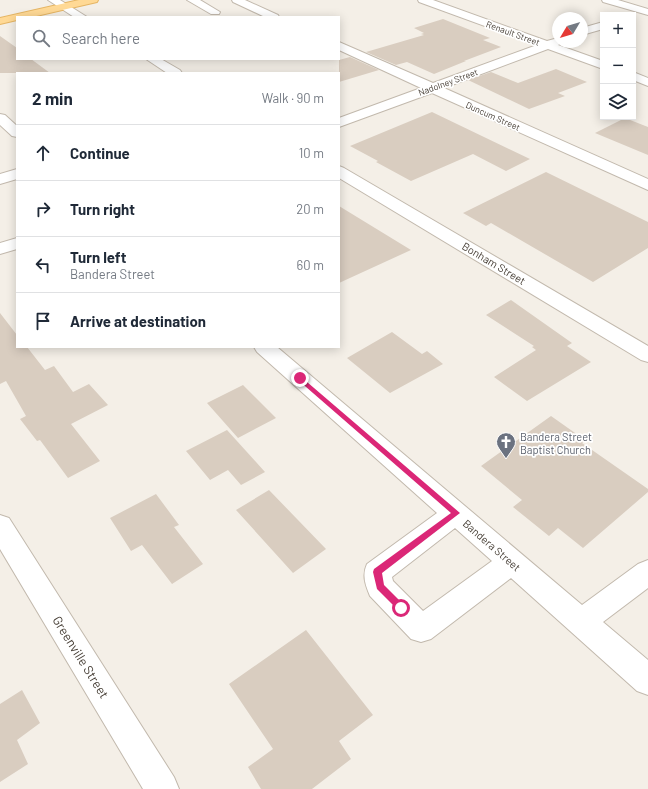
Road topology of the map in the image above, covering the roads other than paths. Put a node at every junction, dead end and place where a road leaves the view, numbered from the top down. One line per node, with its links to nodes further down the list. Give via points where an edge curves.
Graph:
1 (53, 0): 7 (street)
2 (93, 0): 7 (main road)
3 (192, 0): 9 (street)
4 (237, 0): 13 (street)
5 (423, 0): 18 (street, Renault Street)
6 (608, 0): 8 (street)
7 (64, 6): 11 (main road); 12 (street)
8 (646, 10): 10 (street)
9 (215, 12)
10 (636, 13)
11 (21, 16)
12 (80, 16)
13 (272, 16)
14 (16, 17): 15 (main road)
15 (0, 21)
16 (600, 26): 17 (street)
17 (588, 30)
18 (552, 43)
19 (552, 43): 27 (street, Nadolney Street)
20 (340, 46): 27 (street, Duncum Street)
21 (564, 48): 23 (street, Renault Street)
22 (154, 60): 24 (street)
23 (600, 65)
24 (174, 72)
25 (636, 77): 26 (street)
26 (648, 82)
27 (432, 88): 29 (street, Nadolney Street); 34 (street, Duncum Street)
28 (0, 118): 30 (street)
29 (340, 123)
30 (16, 132)
31 (340, 171): 38 (street, Bonham Street)
32 (16, 174): 33 (street)
33 (0, 179)
34 (648, 185)
35 (16, 243): 36 (street)
36 (0, 249)
37 (265, 348): 39 (street, Bandera Street)
38 (648, 355)
39 (456, 513): 41 (street, Bandera Street); 41 (street, via 377,572 380,587 421,629)
40 (0, 526): 45 (street, Greenville Street)
41 (511, 562): 43 (street, Bandera Street)
42 (648, 572): 43 (street)
43 (581, 622): 44 (street, Bandera Street)
44 (648, 680)
45 (162, 789)

